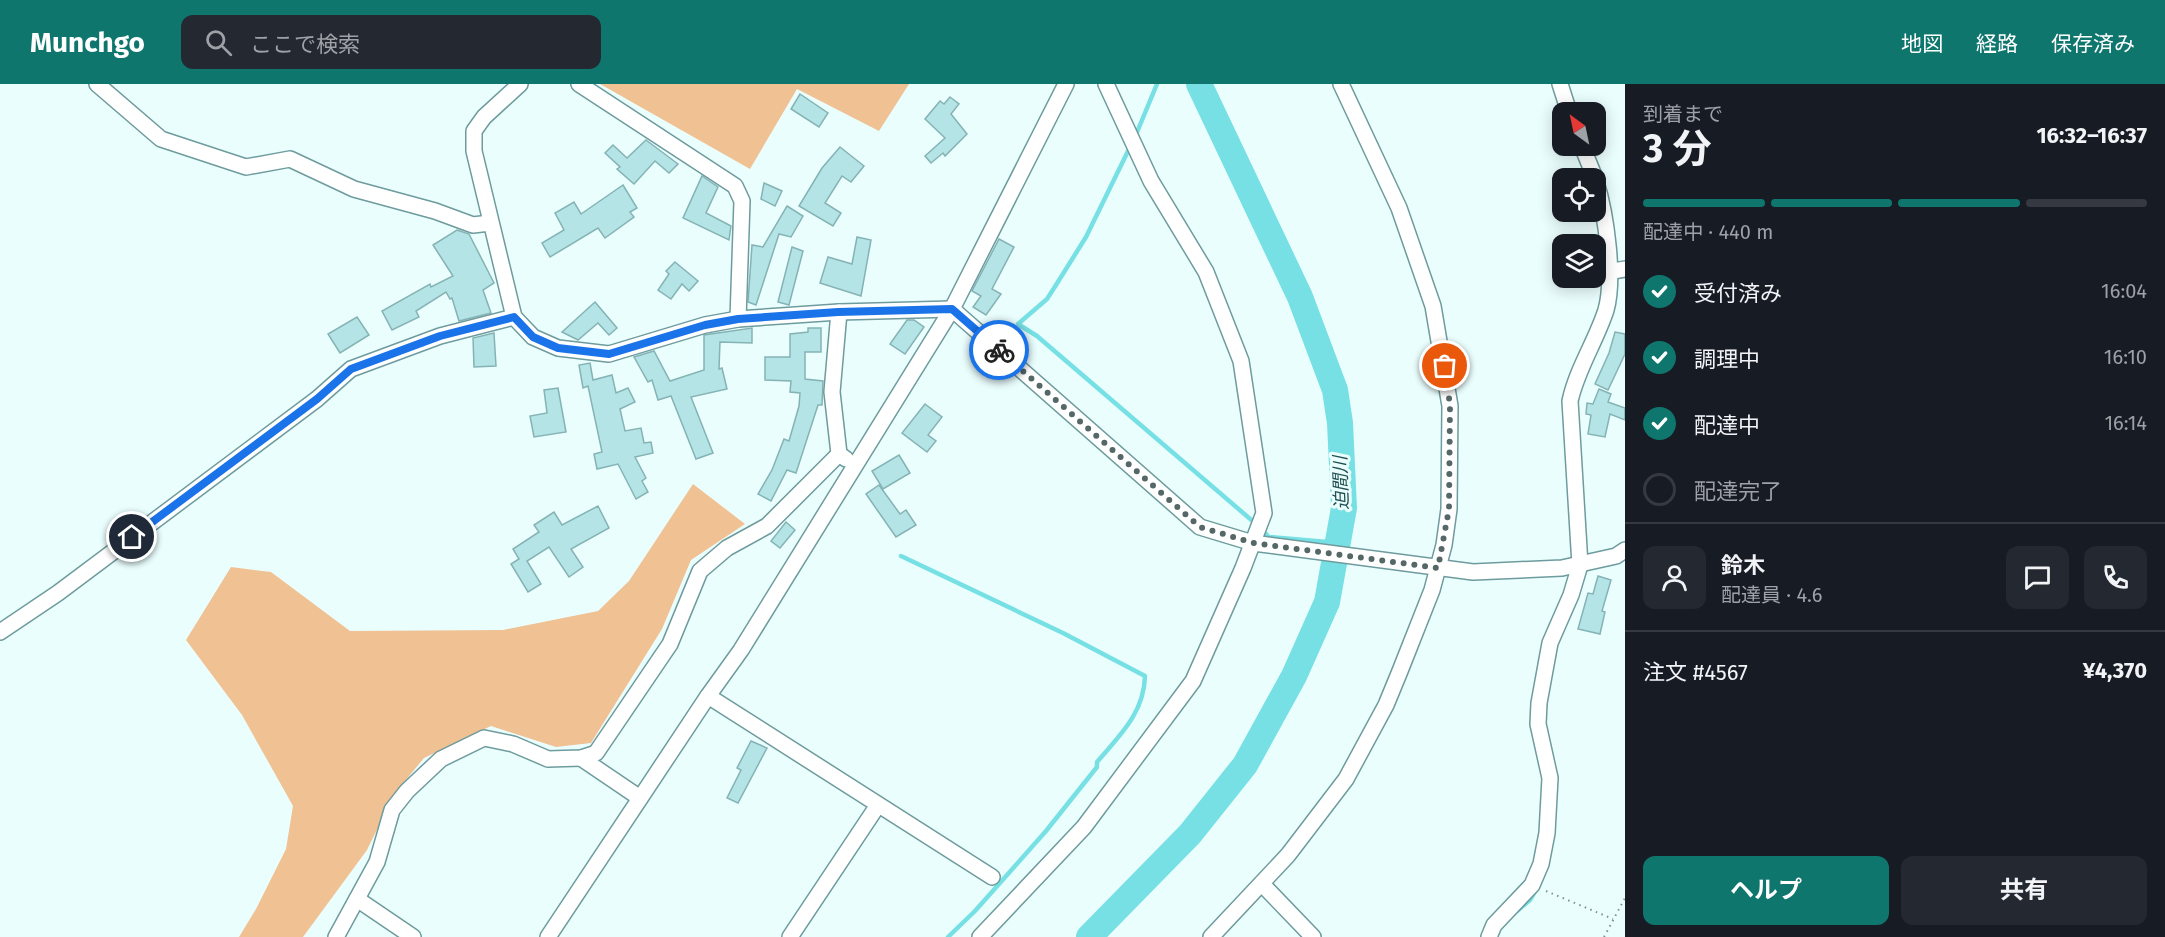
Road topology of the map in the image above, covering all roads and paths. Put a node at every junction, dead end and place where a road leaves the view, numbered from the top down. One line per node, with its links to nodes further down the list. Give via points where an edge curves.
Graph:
1 (97, 84): 10 (street, via 161,139 246,167 290,159 354,189 473,225)
2 (520, 84): 10 (street, via 474,131 474,151)
3 (579, 84): 16 (street, via 735,186 742,201)
4 (1066, 84): 13 (street)
5 (1106, 84): 19 (street, via 1151,181 1206,272 1241,362 1264,513)
6 (1341, 84): 22 (street, via 1400,208 1433,306 1450,406 1449,509)
7 (1560, 84): 8 (street)
8 (1566, 102)
9 (1605, 222): 12 (street)
10 (490, 223): 15 (street)
11 (1625, 269): 12 (street)
12 (1608, 272): 21 (street, via 1605,311 1570,401)
13 (952, 309): 14 (street); 18 (street); 19 (street, via 1200,527)
14 (838, 312): 16 (street); 17 (street, via 832,392)
15 (514, 317): 16 (street, via 533,337 558,348 609,354); 23 (street, via 440,336 351,369 298,414)
16 (738, 319)
17 (840, 454): 18 (street); 25 (street, via 767,526 727,548 700,571 670,644 596,753)
18 (856, 465): 24 (street)
19 (1253, 543): 22 (street); 38 (street, via 1193,681 1084,827)
20 (1622, 554): 21 (street)
21 (1580, 565): 22 (street, via 1497,573); 30 (street, via 1550,643 1539,703 1538,724 1550,778 1550,817 1541,864)
22 (1438, 568): 29 (street, via 1397,679 1359,757 1335,796)
23 (0, 632)
24 (708, 696): 26 (street); 27 (street)
25 (581, 758): 26 (street); 32 (street, via 548,759 513,744 484,738 441,759 392,810 377,862)
26 (640, 798): 36 (street)
27 (878, 805): 28 (street); 37 (street)
28 (992, 877)
29 (1262, 884): 39 (street); 40 (street)
30 (1532, 885): 33 (path); 41 (street, via 1494,925)
31 (1625, 898): 33 (path)
32 (357, 899): 34 (street); 35 (street)
33 (1613, 919): 42 (path)
34 (336, 937)
35 (413, 937)
36 (548, 937)
37 (790, 937)
38 (980, 937)
39 (1211, 937)
40 (1313, 937)
41 (1489, 937)
42 (1604, 937)

